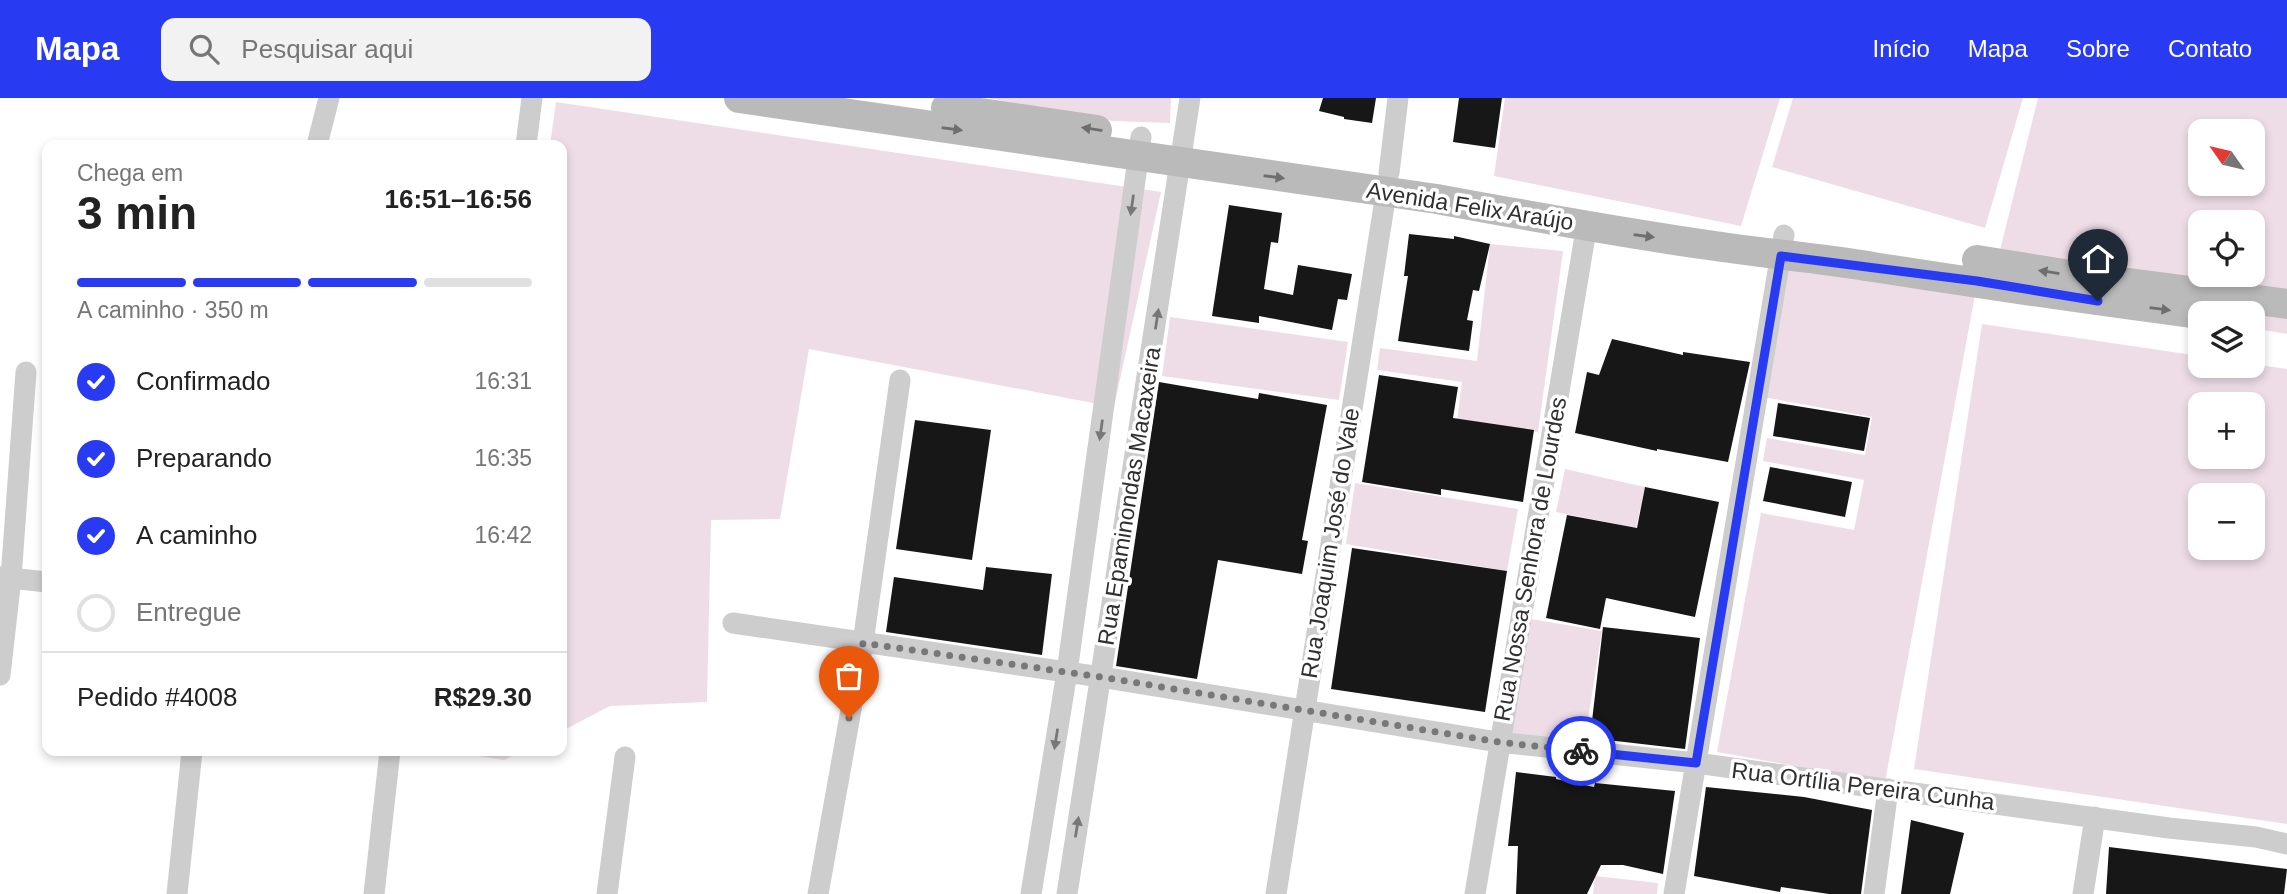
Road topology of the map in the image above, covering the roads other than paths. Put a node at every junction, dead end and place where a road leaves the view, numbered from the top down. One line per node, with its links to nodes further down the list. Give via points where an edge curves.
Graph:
1 (329, 98): 7 (street)
2 (532, 98): 8 (street)
3 (739, 98): 9 (main road, Avenida Felix Araújo, one-way to 9)
4 (873, 98): 9 (main road, Avenida Felix Araújo, one-way to 4)
5 (1190, 98): 10 (street, Rua Epaminondas Macaxeira)
6 (1398, 98): 11 (street, Rua Joaquim José do Vale)
7 (318, 140)
8 (527, 140)
9 (1140, 147): 10 (main road, Avenida Felix Araújo); 24 (street, Rua Epaminondas Macaxeira, one-way to 24)
10 (1182, 153): 11 (main road, Avenida Felix Araújo); 26 (street, Rua Epaminondas Macaxeira, one-way to 10)
11 (1388, 183): 12 (main road, Avenida Felix Araújo, via 1437,199); 13 (main road, Avenida Felix Araújo, via 1440,178); 27 (street, Rua Joaquim José do Vale)
12 (1587, 224): 13 (main road, Avenida Felix Araújo, one-way to 13, via 1619,232); 28 (street, Rua Nossa Senhora de Lourdes)
13 (1782, 245): 14 (main road, Avenida Felix Araújo, one-way to 13); 15 (main road, Avenida Felix Araújo, one-way to 15, via 2074,298); 32 (street)
14 (2287, 304)
15 (2188, 312)
16 (2265, 322): 17 (main road)
17 (2287, 325)
18 (26, 372): 20 (street)
19 (900, 380): 23 (street)
20 (5, 578): 21 (street); 25 (street)
21 (42, 582)
22 (733, 623): 23 (street, Rua Ortília Pereira Cunha)
23 (863, 643): 24 (street, Rua Ortília Pereira Cunha); 39 (street)
24 (1067, 672): 26 (street, Rua Ortília Pereira Cunha); 40 (street, Rua Epaminondas Macaxeira, one-way to 40)
25 (0, 675)
26 (1101, 677): 27 (street, Rua Ortília Pereira Cunha); 41 (street, Rua Epaminondas Macaxeira, one-way to 26)
27 (1304, 710): 28 (street, Rua Ortília Pereira Cunha); 42 (street, Rua Joaquim José do Vale)
28 (1498, 742): 32 (street, Rua Ortília Pereira Cunha); 43 (street, Rua Nossa Senhora de Lourdes)
29 (191, 756): 36 (street)
30 (389, 756): 37 (street)
31 (625, 757): 38 (street)
32 (1696, 763): 33 (street, Rua Ortília Pereira Cunha); 44 (street)
33 (1888, 789): 34 (street, Rua Ortília Pereira Cunha); 45 (street)
34 (2095, 817): 35 (street, Rua Ortília Pereira Cunha); 46 (street)
35 (2287, 844)
36 (177, 894)
37 (374, 894)
38 (607, 894)
39 (818, 894)
40 (1031, 894)
41 (1067, 894)
42 (1276, 894)
43 (1475, 894)
44 (1674, 894)
45 (1874, 894)
46 (2082, 894)

